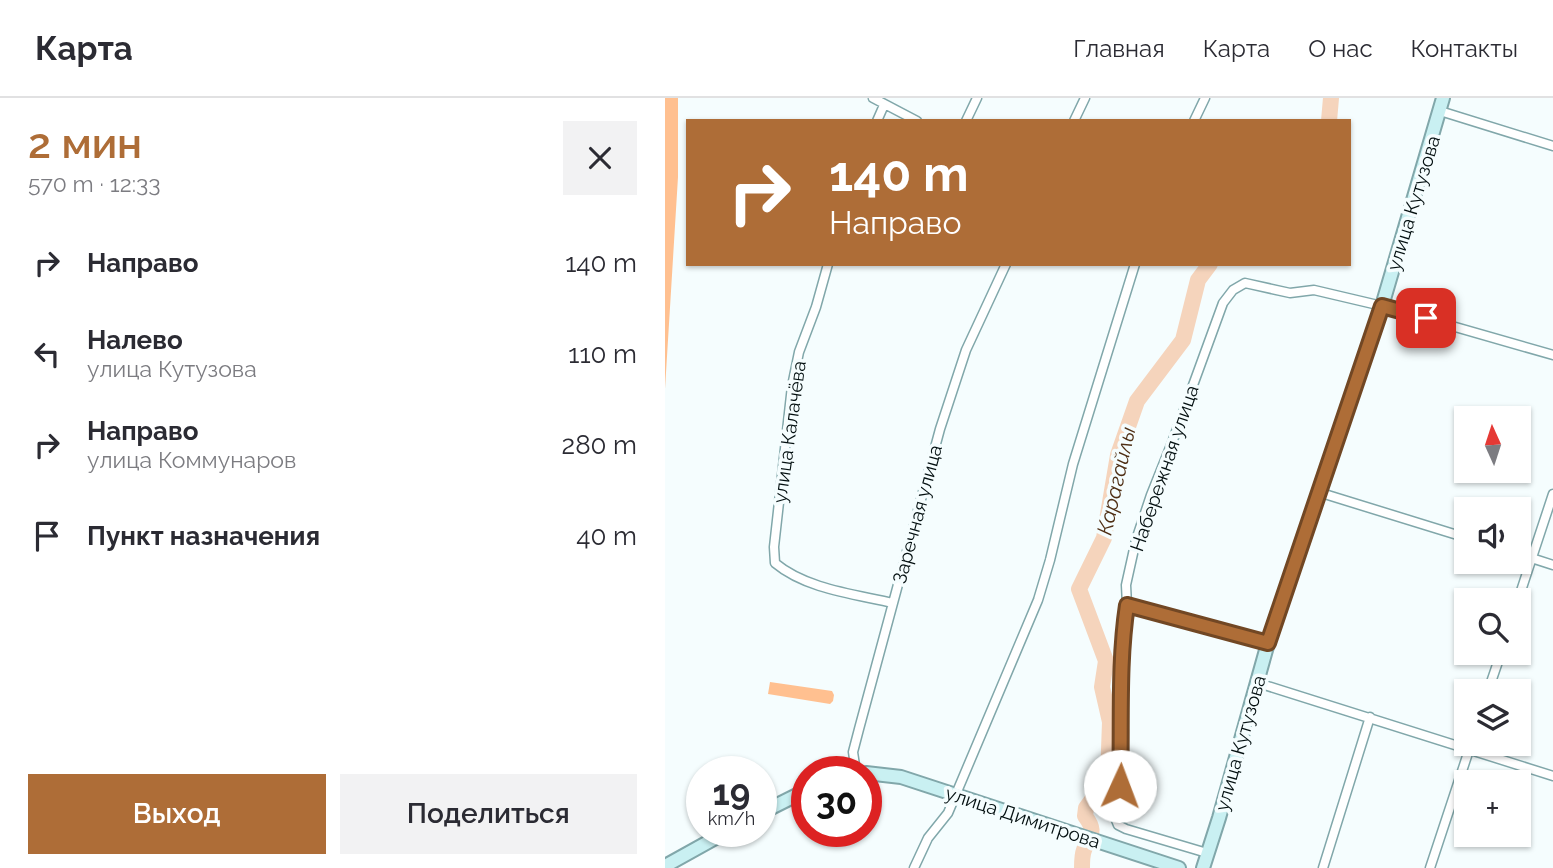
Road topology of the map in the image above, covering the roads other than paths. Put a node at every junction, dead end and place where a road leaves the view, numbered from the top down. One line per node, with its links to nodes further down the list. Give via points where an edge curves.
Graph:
1 (873, 98): 5 (street)
2 (977, 98): 9 (street)
3 (1085, 98): 10 (street)
4 (1205, 98): 11 (street)
5 (884, 105): 7 (street); 8 (street)
6 (1441, 105): 12 (street); 16 (main road, улица Кутузова)
7 (878, 119)
8 (913, 119)
9 (968, 119)
10 (1075, 119)
11 (1195, 119)
12 (1553, 146)
13 (827, 266): 23 (street, улица Калачёва, via 792,386 775,563 800,579)
14 (1005, 266): 23 (street, Заречная улица, via 966,350 944,416)
15 (1134, 266): 34 (street, via 1073,464 1038,600)
16 (1382, 306): 17 (street); 18 (main road, улица Кутузова); 24 (street, Набережная улица, via 1314,290 1290,293 1245,283 1233,290 1223,303 1151,495 1133,551)
17 (1553, 355)
18 (1318, 492): 20 (street); 25 (main road, улица Кутузова)
19 (1553, 494): 21 (street)
20 (1454, 534)
21 (1531, 558): 22 (street)
22 (1553, 565)
23 (893, 603): 29 (street, Заречная улица)
24 (1127, 605): 25 (street); 36 (street, Набережная улица, via 1121,648 1123,707 1116,820 1126,829)
25 (1268, 643): 26 (main road, улица Кутузова)
26 (1258, 683): 27 (street); 36 (main road, улица Кутузова)
27 (1370, 717): 28 (street); 41 (street)
28 (1454, 742)
29 (854, 756)
30 (1467, 756): 42 (street)
31 (1496, 756): 33 (street)
32 (882, 775): 34 (main road, улица Димитрова)
33 (1553, 776)
34 (955, 795): 38 (street); 39 (main road, улица Димитрова)
35 (699, 847): 37 (main road)
36 (1207, 853): 40 (main road, улица Кутузова)
37 (665, 866)
38 (914, 868)
39 (1179, 868)
40 (1203, 868)
41 (1323, 868)
42 (1430, 868)

